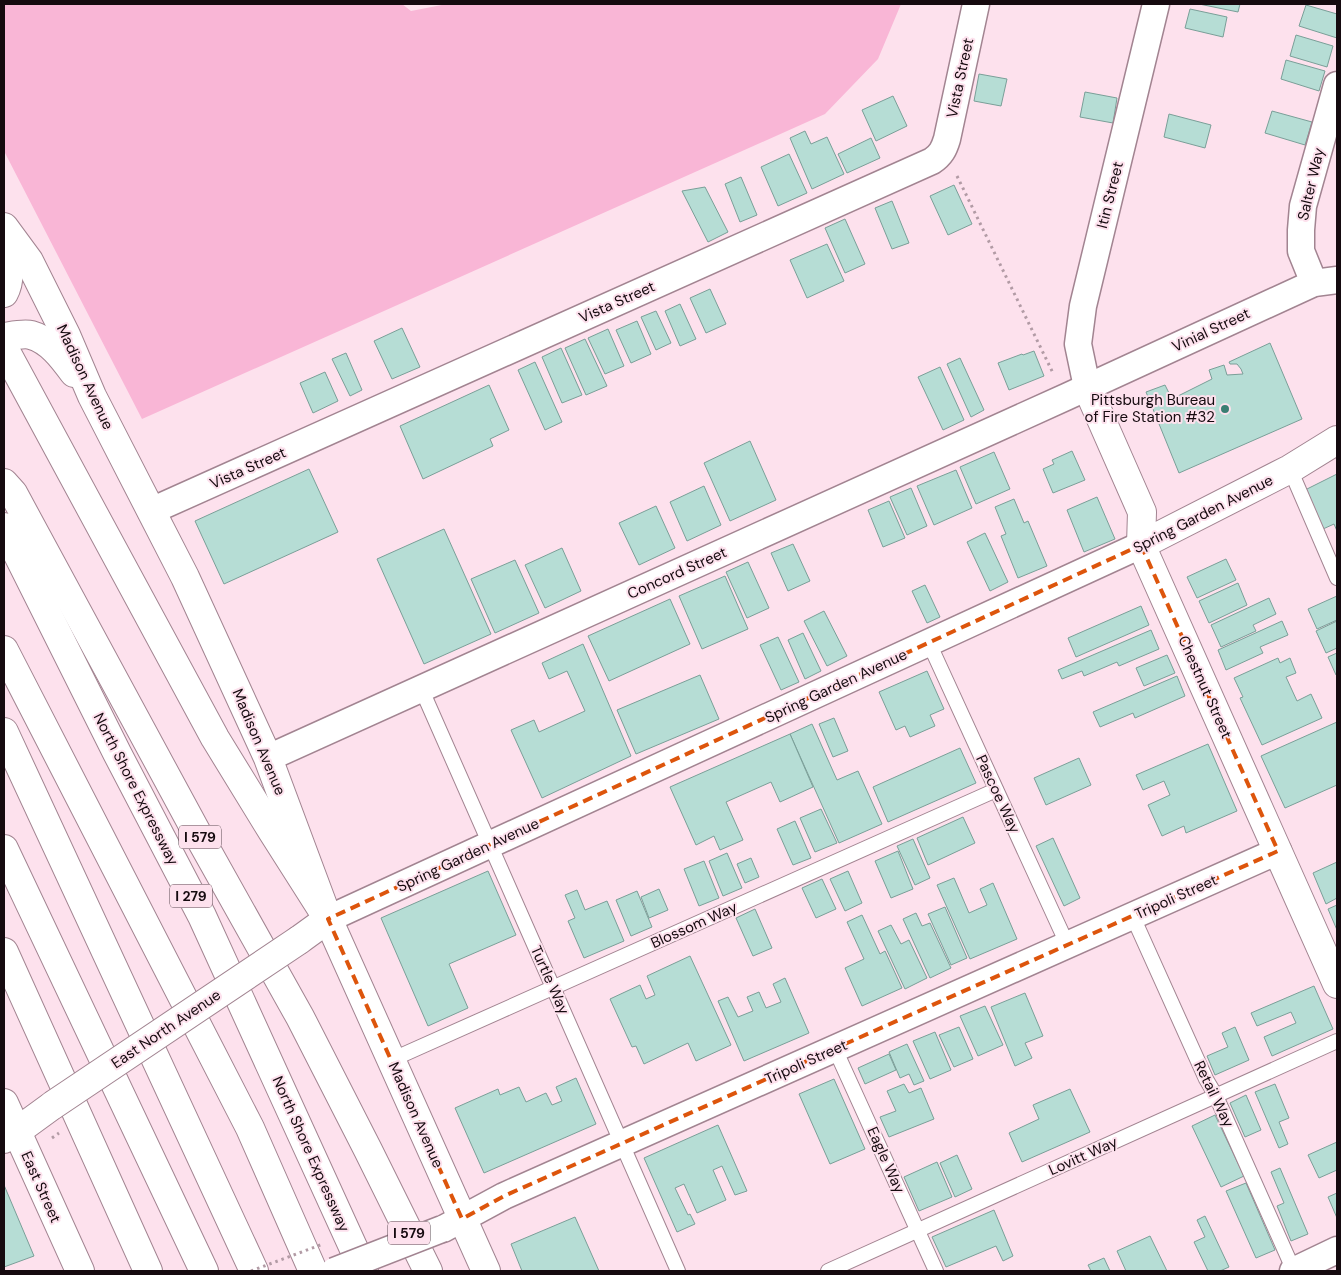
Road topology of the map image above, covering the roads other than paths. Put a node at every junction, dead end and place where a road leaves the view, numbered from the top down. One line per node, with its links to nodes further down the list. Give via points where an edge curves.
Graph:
1 (976, 4): 15 (street, Vista Street, via 944,149 932,161)
2 (1156, 4): 10 (street, Itin Street, via 1083,306 1078,344)
3 (1337, 85): 6 (street, Salter Way, via 1306,197 1301,230 1301,251)
4 (4, 227): 11 (main road, Madison Avenue, via 29,261)
5 (4, 244): 7 (main road, via 8,259)
6 (1325, 282): 10 (street, Vinial Street)
7 (5, 290)
8 (17, 336): 11 (main road, via 44,342 59,353)
9 (4, 348): 29 (main road, via 215,738)
10 (1087, 387): 17 (main road, Chestnut Street, via 1142,512); 21 (street, Concord Street)
11 (92, 396): 15 (main road, Madison Avenue)
12 (1337, 440): 13 (main road, Spring Garden Avenue)
13 (1290, 470): 17 (main road, Spring Garden Avenue); 18 (lane)
14 (4, 483): 51 (main road, I 579, via 13,492 300,1017)
15 (151, 511): 23 (main road, Madison Avenue)
16 (4, 527): 50 (main road, North Shore Expressway / I 279, via 202,916)
17 (1142, 545): 19 (street, Spring Garden Avenue); 27 (main road, Chestnut Street)
18 (1337, 578)
19 (929, 643): 24 (lane, Pascoe Way); 25 (street, Spring Garden Avenue)
20 (4, 650): 48 (main road, via 250,1128)
21 (421, 688): 23 (street, Concord Street); 25 (lane, Turtle Way)
22 (4, 732): 47 (main road)
23 (268, 758): 29 (main road, Madison Avenue)
24 (996, 790): 30 (lane, Pascoe Way); 33 (lane, Blossom Way)
25 (490, 845): 29 (street, Spring Garden Avenue); 33 (lane, Turtle Way)
26 (4, 849): 46 (main road)
27 (1278, 851): 28 (street, Tripoli Street); 32 (main road, Chestnut Street)
28 (1133, 917): 30 (street, Tripoli Street); 37 (lane, Retail Way)
29 (328, 919): 36 (main road, Madison Avenue); 39 (main road, East North Avenue, bridge)
30 (1068, 946): 35 (street, Tripoli Street)
31 (4, 952): 45 (main road)
32 (1337, 984)
33 (553, 988): 36 (lane, Blossom Way); 40 (lane, Turtle Way)
34 (1337, 1041): 37 (lane, Lovitt Way)
35 (835, 1049): 40 (street, Tripoli Street); 42 (lane, Eagle Way)
36 (391, 1060): 41 (main road, Madison Avenue)
37 (1216, 1096): 42 (lane, Lovitt Way); 56 (lane, Retail Way)
38 (4, 1102): 39 (main road, East Street)
39 (10, 1135): 44 (main road, East Street)
40 (622, 1144): 41 (street, Tripoli Street, via 504,1196); 53 (lane, Turtle Way)
41 (452, 1224): 49 (street, Tripoli Street, bridge); 52 (main road, Madison Avenue)
42 (918, 1231): 54 (lane, Lovitt Way); 55 (lane, Eagle Way)
43 (1337, 1250): 56 (street)
44 (80, 1271)
45 (148, 1271)
46 (204, 1271)
47 (254, 1271)
48 (313, 1271)
49 (334, 1271)
50 (364, 1271)
51 (428, 1271)
52 (486, 1271)
53 (678, 1271)
54 (828, 1271)
55 (936, 1271)
56 (1293, 1271)

